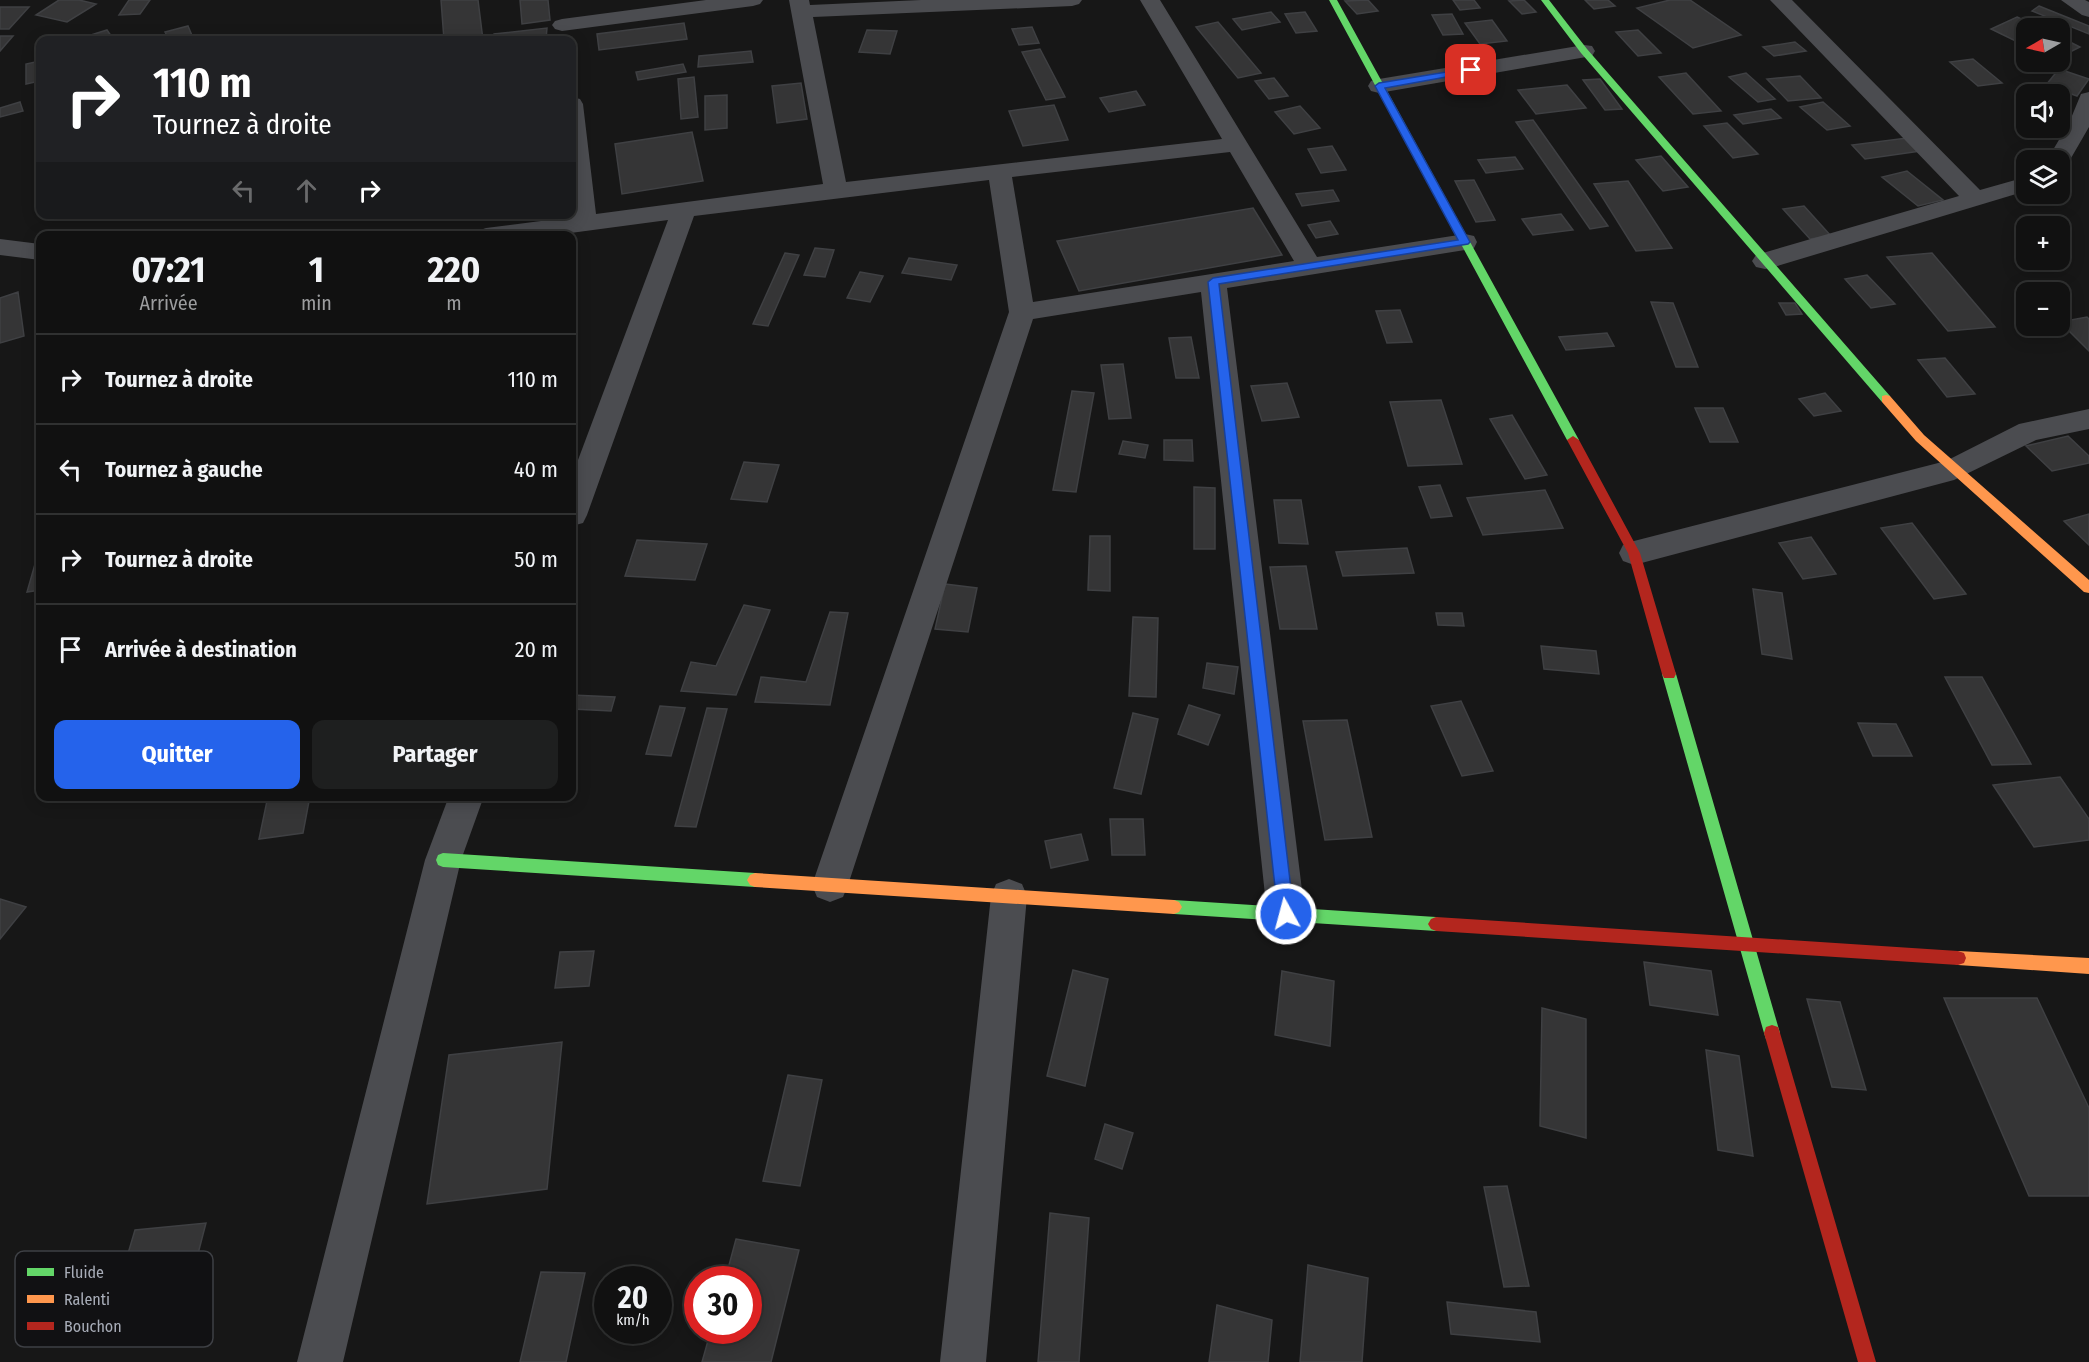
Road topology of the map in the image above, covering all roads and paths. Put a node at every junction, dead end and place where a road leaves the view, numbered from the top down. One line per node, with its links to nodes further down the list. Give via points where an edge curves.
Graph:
1 (753, 0): 10 (street)
2 (1072, 0): 8 (street)
3 (1150, 0): 15 (street)
4 (1333, 0): 12 (street)
5 (1545, 0): 11 (street)
6 (1780, 0): 20 (street)
7 (2071, 0): 9 (street)
8 (801, 6): 19 (street)
9 (2089, 11)
10 (562, 24)
11 (1584, 51): 12 (street); 27 (street)
12 (1379, 86): 24 (street)
13 (2089, 99): 16 (street)
14 (576, 140): 22 (street)
15 (1236, 144): 17 (street); 28 (street)
16 (2065, 150)
17 (999, 171): 19 (street); 30 (street)
18 (2016, 187): 20 (street)
19 (836, 190): 21 (street)
20 (1976, 199): 27 (street)
21 (684, 209): 22 (street); 33 (street)
22 (585, 221): 23 (street)
23 (519, 231)
24 (1465, 242): 28 (street); 34 (street)
25 (0, 247): 26 (street)
26 (36, 252)
27 (1765, 261): 32 (street, via 1920,438)
28 (1310, 266): 29 (street)
29 (1213, 282): 30 (street); 40 (street)
30 (1023, 312): 38 (street)
31 (2089, 419): 32 (street, via 2029,431)
32 (1954, 469): 34 (street); 35 (street)
33 (576, 504)
34 (1634, 553): 41 (street)
35 (2089, 588)
36 (465, 801): 37 (street)
37 (443, 860): 38 (street); 43 (street)
38 (830, 885): 39 (street)
39 (1009, 896): 40 (street); 44 (street)
40 (1286, 914): 41 (street)
41 (1747, 944): 42 (street); 45 (street)
42 (2089, 966)
43 (320, 1362)
44 (963, 1362)
45 (1867, 1362)

